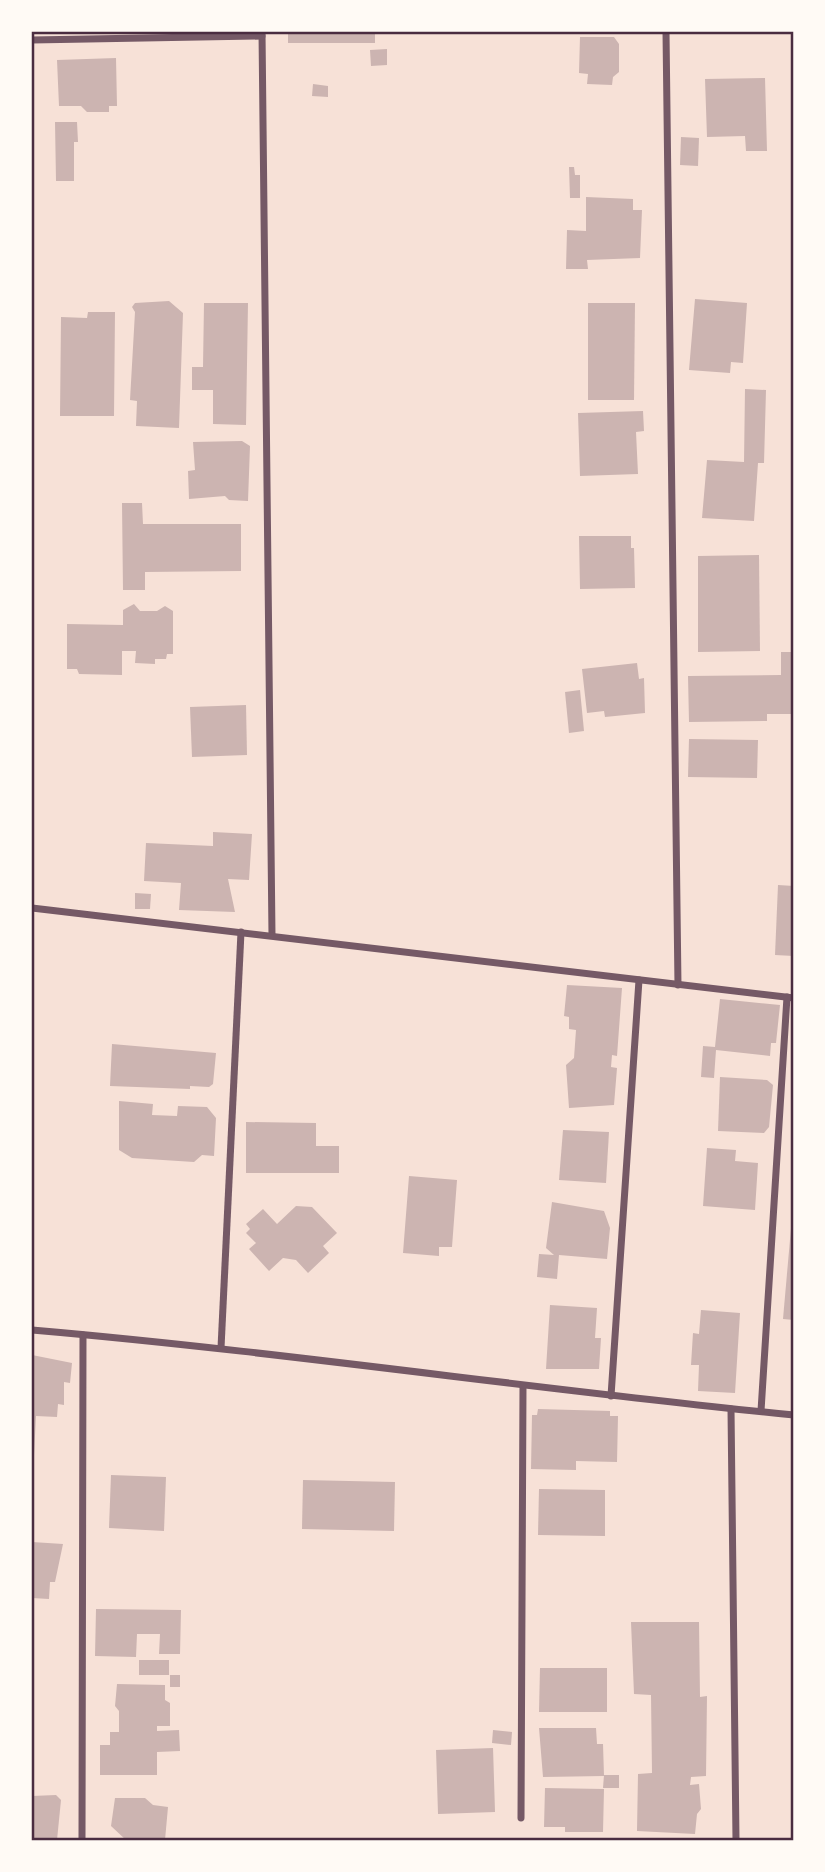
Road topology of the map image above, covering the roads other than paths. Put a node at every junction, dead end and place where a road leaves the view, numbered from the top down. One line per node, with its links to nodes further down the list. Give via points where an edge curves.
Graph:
1 (666, 32): 8 (street)
2 (262, 34): 3 (street); 6 (street)
3 (32, 40)
4 (32, 908): 5 (street)
5 (241, 932): 6 (street); 12 (street)
6 (272, 935): 7 (street)
7 (639, 980): 8 (street); 14 (street)
8 (678, 985): 9 (street)
9 (790, 998): 16 (street)
10 (32, 1331): 11 (street)
11 (83, 1335): 12 (street); 19 (street)
12 (221, 1348): 13 (street)
13 (523, 1386): 14 (street); 18 (street)
14 (611, 1396): 15 (street)
15 (731, 1409): 16 (street); 20 (street)
16 (761, 1411): 17 (street)
17 (793, 1415)
18 (521, 1818)
19 (82, 1839)
20 (736, 1839)

